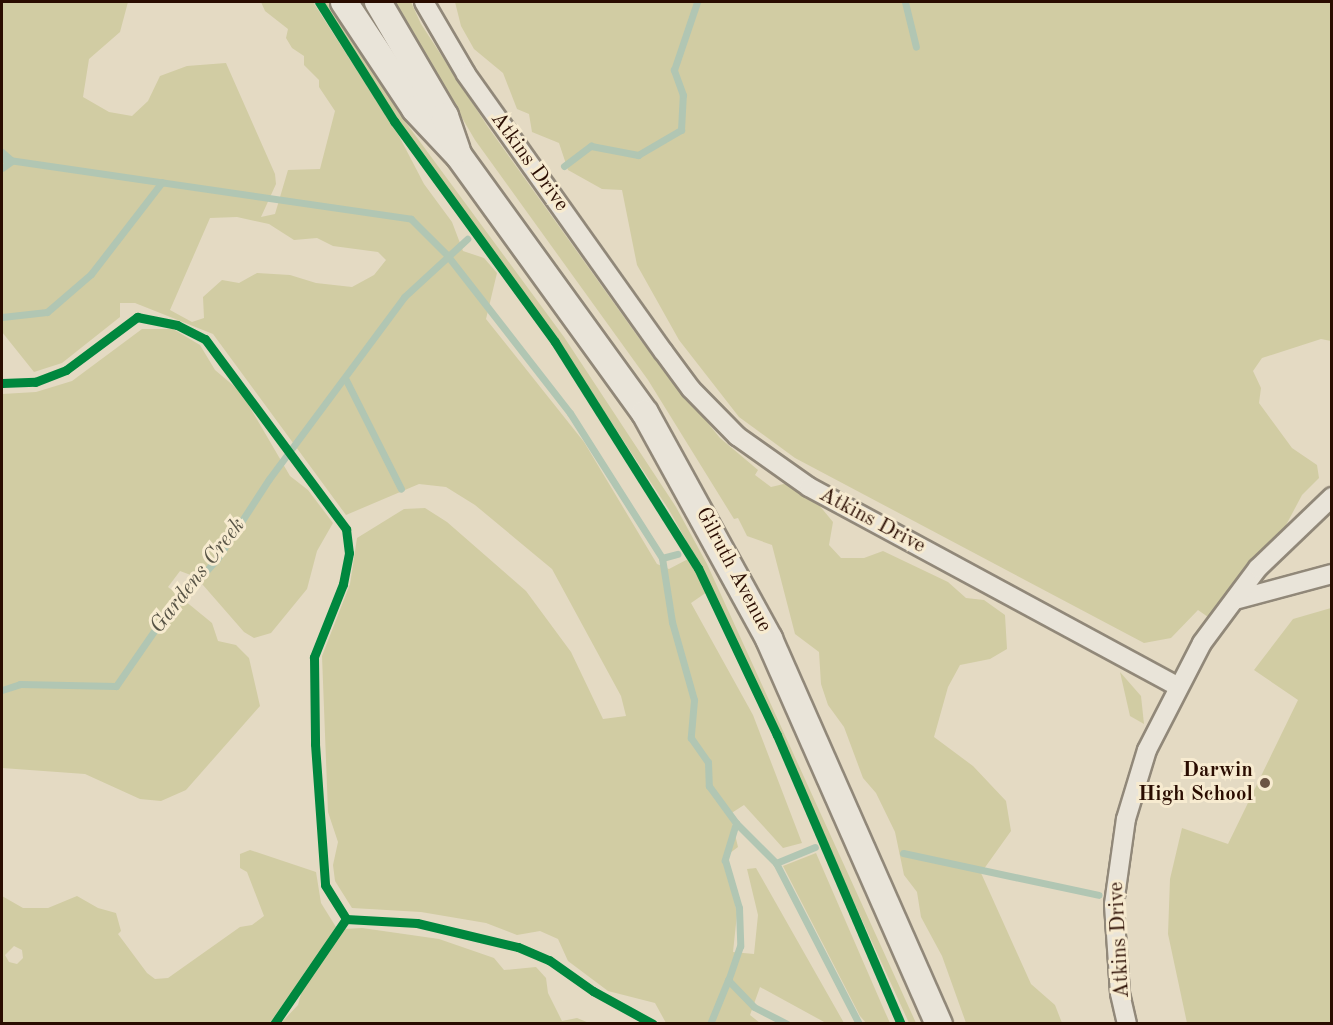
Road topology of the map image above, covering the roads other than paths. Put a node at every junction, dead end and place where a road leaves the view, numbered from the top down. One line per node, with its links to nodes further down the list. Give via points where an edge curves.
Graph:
1 (344, 2): 4 (street, Gilruth Avenue, via 415,109)
2 (378, 2): 4 (street, Gilruth Avenue, via 446,116)
3 (424, 2): 8 (street, Atkins Drive, via 466,74 663,351 691,389 737,436 809,487)
4 (459, 156): 9 (street, Gilruth Avenue, via 645,413 709,523 783,669)
5 (1332, 497): 7 (street, via 1258,568)
6 (1332, 574): 7 (street)
7 (1235, 600): 8 (street, via 1202,643)
8 (1178, 686): 10 (street, Atkins Drive, via 1147,750 1118,860 1114,904 1120,993)
9 (939, 1023)
10 (1127, 1023)

